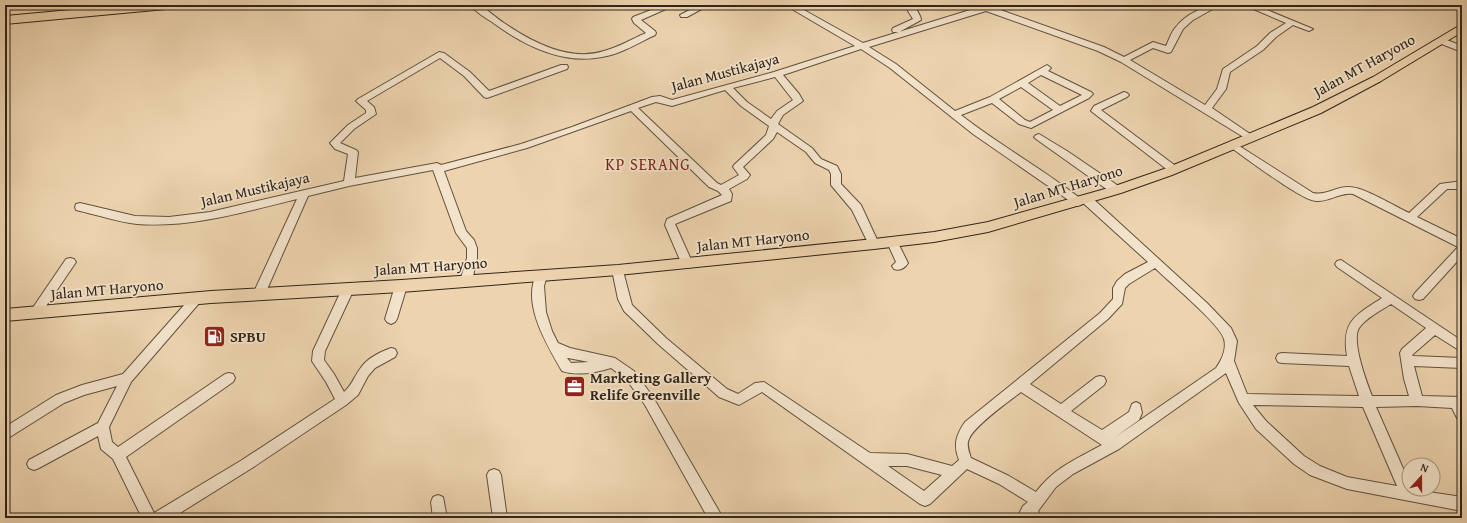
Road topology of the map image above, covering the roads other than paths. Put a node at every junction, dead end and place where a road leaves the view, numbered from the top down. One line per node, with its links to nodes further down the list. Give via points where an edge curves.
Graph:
1 (70, 5): 12 (highway)
2 (166, 5): 14 (highway)
3 (474, 5): 4 (street, via 525,39 555,54 585,57 601,56 652,33 636,19)
4 (671, 5)
5 (705, 5): 13 (street)
6 (789, 5): 20 (street)
7 (911, 5): 19 (street, via 917,20)
8 (997, 5): 11 (street, Jalan Mustikajaya)
9 (1216, 5): 22 (street, via 1190,18 1179,28 1168,50 1153,45)
10 (1248, 5): 15 (street)
11 (983, 7): 19 (street, Jalan Mustikajaya); 22 (street, via 1101,49)
12 (5, 10)
13 (684, 15)
14 (5, 20)
15 (1291, 23): 17 (street); 30 (street, via 1226,71 1221,91)
16 (1462, 27): 18 (main road, Jalan MT Haryono)
17 (1309, 29)
18 (1442, 40): 21 (street); 35 (main road, Jalan MT Haryono, via 1349,95)
19 (873, 42): 20 (street, Jalan Mustikajaya)
20 (862, 46): 24 (street, Jalan Mustikajaya); 32 (street, via 893,66)
21 (1462, 49)
22 (1124, 60): 30 (street)
23 (564, 67): 39 (street, via 485,95 467,74 439,55 361,101 371,109 371,114 350,128 335,143 338,147 353,152)
24 (777, 74): 26 (street, Jalan Mustikajaya); 33 (street, via 798,101 780,113)
25 (1022, 83): 28 (street); 31 (street); 31 (street, via 1046,69 1088,94)
26 (727, 87): 29 (street, Jalan Mustikajaya, via 672,103 660,98 655,99); 33 (street, via 744,104)
27 (1124, 95): 38 (street, via 1097,108 1096,111)
28 (993, 99): 31 (street, via 1027,125); 32 (street)
29 (633, 108): 37 (street, Jalan Mustikajaya, via 524,146); 41 (street, via 713,185)
30 (1206, 109): 35 (street)
31 (1060, 110)
32 (955, 114): 44 (street, via 976,132)
33 (774, 124): 41 (street, via 770,137 739,165 745,174 743,177); 48 (street, via 809,150 818,161 833,168 836,185 857,208)
34 (1039, 138): 42 (street)
35 (1250, 138): 36 (main road, Jalan MT Haryono)
36 (1233, 145): 38 (main road, Jalan MT Haryono); 46 (street, via 1310,196 1325,198 1340,190 1352,190)
37 (438, 167): 39 (street, Jalan Mustikajaya); 58 (street, via 461,233 472,248)
38 (1173, 170): 42 (main road, Jalan MT Haryono)
39 (349, 183): 43 (street, Jalan Mustikajaya)
40 (1462, 185): 46 (street, via 1444,186)
41 (722, 189): 53 (street, via 727,198 671,222 670,225)
42 (1116, 190): 44 (main road, Jalan MT Haryono)
43 (304, 194): 45 (street, Jalan Mustikajaya, via 210,216 169,221 135,220); 61 (street)
44 (1082, 201): 47 (main road, Jalan MT Haryono, via 988,227); 52 (street)
45 (80, 207)
46 (1410, 218): 49 (street)
47 (892, 242): 48 (main road, Jalan MT Haryono); 55 (street, via 902,262)
48 (874, 244): 53 (main road, Jalan MT Haryono)
49 (1462, 244)
50 (1462, 249): 62 (street)
51 (70, 262): 65 (street)
52 (1155, 263): 72 (street, via 1227,331 1231,341); 79 (street, via 1121,284 1114,308)
53 (687, 264): 56 (main road, Jalan MT Haryono)
54 (1341, 264): 64 (street)
55 (898, 266)
56 (618, 270): 57 (main road, Jalan MT Haryono); 92 (street, via 628,308 723,393 739,400 759,387 764,387)
57 (542, 276): 58 (main road, Jalan MT Haryono); 107 (street, via 538,286 540,312 554,346 568,353 613,363 630,375 649,401)
58 (466, 281): 59 (main road, Jalan MT Haryono)
59 (401, 286): 60 (main road, Jalan MT Haryono); 67 (street)
60 (348, 289): 61 (main road, Jalan MT Haryono); 82 (street, via 319,351 318,361)
61 (259, 294): 63 (main road, Jalan MT Haryono)
62 (1419, 296)
63 (197, 298): 65 (main road, Jalan MT Haryono); 76 (street)
64 (1391, 298): 68 (street); 73 (street, via 1352,329 1350,338)
65 (36, 312): 66 (main road, Jalan MT Haryono)
66 (5, 315)
67 (391, 319)
68 (1434, 328): 69 (street); 74 (street, via 1406,353)
69 (1461, 346)
70 (391, 353): 82 (street, via 371,364 354,391)
71 (1282, 358): 73 (street)
72 (1228, 361): 80 (street); 90 (street, via 1220,372)
73 (1355, 361): 83 (street, via 1358,380)
74 (1407, 361): 75 (street); 81 (street)
75 (1462, 363)
76 (127, 378): 87 (street); 88 (street, via 82,390 60,400)
77 (229, 378): 91 (street)
78 (1100, 381): 86 (street)
79 (1020, 386): 86 (street); 93 (street, via 970,426 964,434 960,447)
80 (1242, 399): 83 (street); 98 (street, via 1261,425 1299,460 1315,471 1347,483)
81 (1417, 400): 83 (street); 84 (street)
82 (342, 401): 104 (street)
83 (1367, 402): 97 (street)
84 (1460, 406)
85 (1136, 408): 89 (street, via 1134,416)
86 (1062, 411): 89 (street)
87 (103, 427): 91 (street, via 106,445); 94 (street)
88 (5, 434)
89 (1102, 438): 90 (street)
90 (1114, 445): 102 (street, via 1068,470 1051,483)
91 (118, 455): 103 (street)
92 (869, 459): 95 (street, via 907,460); 95 (street, via 925,499)
93 (966, 462): 95 (street); 102 (street, via 1004,480)
94 (34, 464)
95 (953, 472)
96 (494, 475): 106 (street)
97 (1401, 479)
98 (1401, 492)
99 (1427, 497): 101 (street)
100 (438, 502): 105 (street)
101 (1462, 504)
102 (1031, 512)
103 (149, 518)
104 (159, 518)
105 (440, 518)
106 (500, 518)
107 (716, 518)

